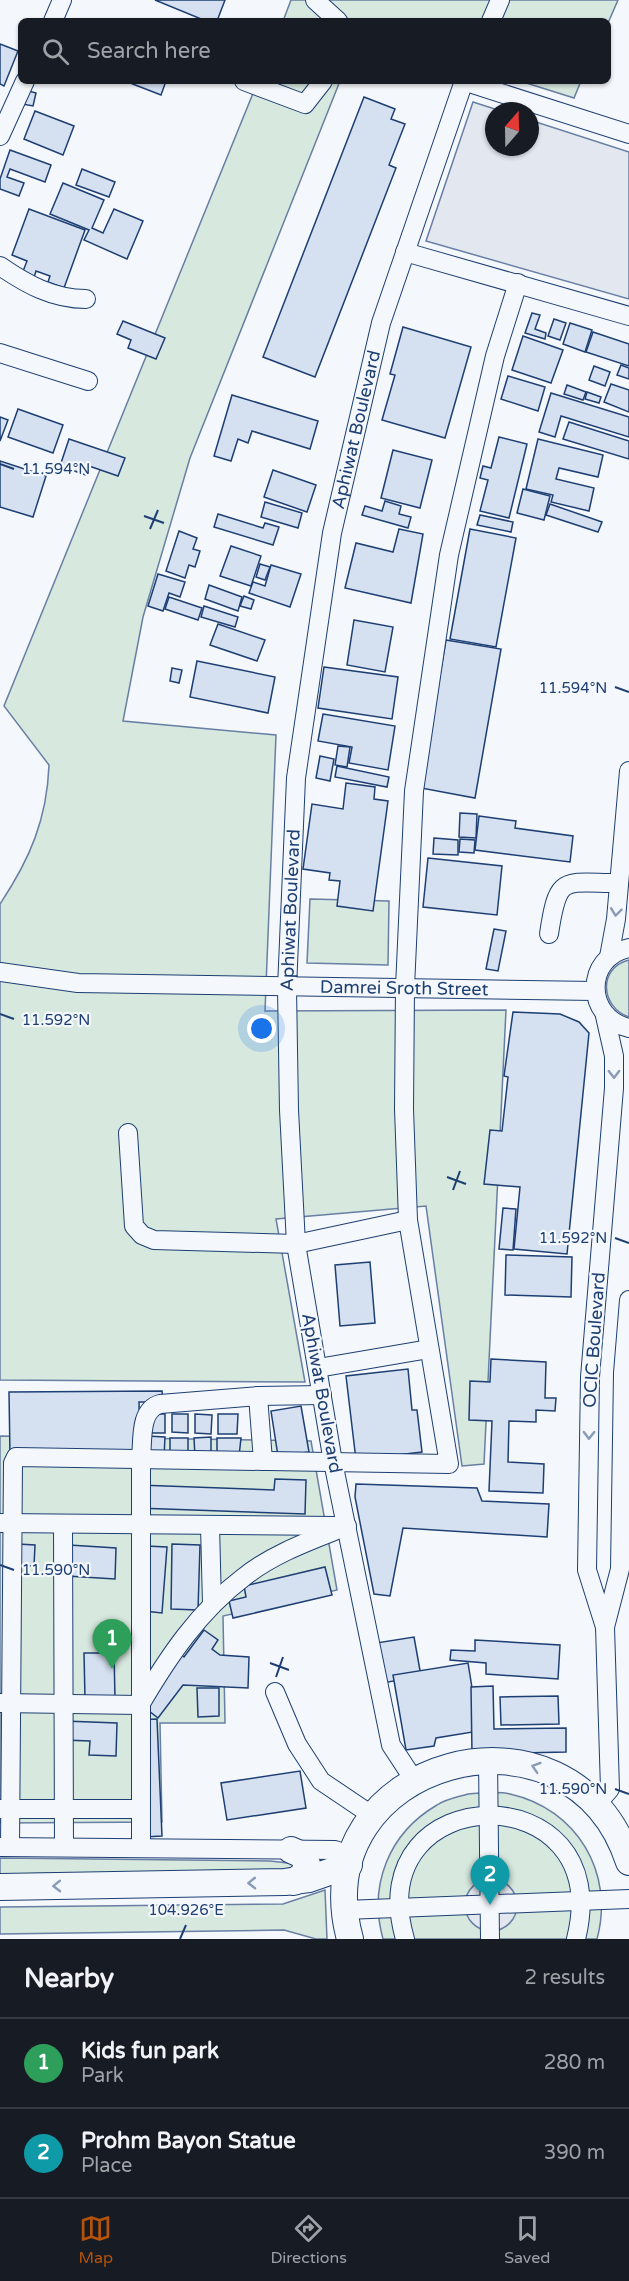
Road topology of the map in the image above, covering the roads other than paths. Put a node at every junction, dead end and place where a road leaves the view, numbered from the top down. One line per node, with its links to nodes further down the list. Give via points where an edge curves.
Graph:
1 (62, 0): 4 (street)
2 (315, 0): 5 (street)
3 (500, 0): 6 (street)
4 (54, 18)
5 (336, 18)
6 (492, 18)
7 (24, 84): 13 (street)
8 (252, 84): 9 (street, via 305,104)
9 (321, 84)
10 (463, 84): 14 (street, Aphiwat Boulevard)
11 (473, 84): 12 (street)
12 (629, 134)
13 (0, 135)
14 (405, 252): 16 (street); 28 (street, Aphiwat Boulevard, via 381,323 332,533 296,778)
15 (0, 266): 17 (street, via 47,292)
16 (518, 283): 18 (street); 27 (street, via 495,356 449,555 414,791)
17 (86, 299)
18 (629, 316)
19 (0, 353): 20 (street)
20 (88, 381)
21 (629, 771): 22 (street)
22 (619, 883): 23 (street, via 571,883 560,889 554,899); 25 (street, one-way to 25)
23 (549, 934)
24 (629, 948): 25 (street)
25 (609, 957): 29 (street, via 600,967)
26 (0, 972): 28 (street, Damrei Sroth Street, via 78,983)
27 (405, 987): 28 (street, Damrei Sroth Street); 29 (street, Damrei Sroth Street); 33 (street)
28 (286, 988): 34 (street, Aphiwat Boulevard)
29 (595, 991): 30 (street, OCIC Boulevard)
30 (605, 1016): 31 (street, via 618,1026); 52 (street, OCIC Boulevard, one-way to 52, via 614,1056 614,1088 590,1377 587,1570)
31 (629, 1028)
32 (128, 1133): 34 (street, via 134,1226 142,1235 154,1240)
33 (408, 1220): 34 (street); 36 (street)
34 (296, 1244): 37 (street, Aphiwat Boulevard)
35 (629, 1300): 52 (street, OCIC Boulevard, via 623,1372 620,1569)
36 (429, 1349): 37 (street); 42 (street, via 448,1464)
37 (318, 1368): 38 (street, Aphiwat Boulevard)
38 (322, 1395): 39 (street); 42 (street, Aphiwat Boulevard)
39 (258, 1396): 40 (street, via 151,1407 146,1413); 41 (street)
40 (141, 1459): 41 (street); 43 (street, via 16,1457); 45 (street)
41 (263, 1461): 42 (street)
42 (333, 1462): 48 (street, Aphiwat Boulevard)
43 (6, 1523): 44 (street); 51 (street)
44 (63, 1524): 45 (street); 55 (street)
45 (141, 1524): 46 (street); 56 (street)
46 (210, 1525): 47 (street); 50 (street)
47 (294, 1526): 48 (street); 49 (street)
48 (347, 1526): 49 (street); 58 (street, Aphiwat Boulevard, via 391,1744)
49 (299, 1545): 50 (street, via 244,1576)
50 (212, 1605): 56 (street, via 171,1652)
51 (6, 1608): 54 (street)
52 (605, 1628): 59 (street, OCIC Boulevard, via 610,1789)
53 (275, 1692): 64 (street, via 297,1744 321,1781)
54 (5, 1703): 55 (street); 60 (street)
55 (62, 1704): 56 (street); 61 (street)
56 (140, 1705): 62 (street)
57 (488, 1759): 58 (highway, via 444,1766); 59 (highway, one-way to 57, via 575,1786 546,1770); 63 (street)
58 (414, 1780): 64 (highway)
59 (596, 1804): 65 (highway)
60 (5, 1809): 61 (street); 66 (street)
61 (64, 1809): 62 (street); 67 (street)
62 (141, 1809): 68 (street)
63 (489, 1815): 75 (street, via 506,1815 535,1825 556,1841 571,1862); 76 (street); 77 (street, via 449,1822 425,1840 407,1864)
64 (373, 1816): 70 (highway)
65 (621, 1830): 71 (highway)
66 (5, 1847): 67 (street)
67 (64, 1847): 68 (street)
68 (141, 1848): 69 (street)
69 (291, 1850): 70 (street, via 336,1850); 72 (highway, via 302,1855 307,1863 304,1874)
70 (350, 1860): 72 (highway); 78 (highway)
71 (629, 1862)
72 (294, 1882): 73 (highway, one-way to 73)
73 (0, 1887)
74 (629, 1899): 75 (street)
75 (582, 1901): 76 (street); 82 (street)
76 (489, 1904): 77 (street); 81 (street)
77 (398, 1908): 78 (street); 80 (street)
78 (345, 1910): 79 (highway)
79 (350, 1939)
80 (405, 1939)
81 (490, 1939)
82 (576, 1939)

